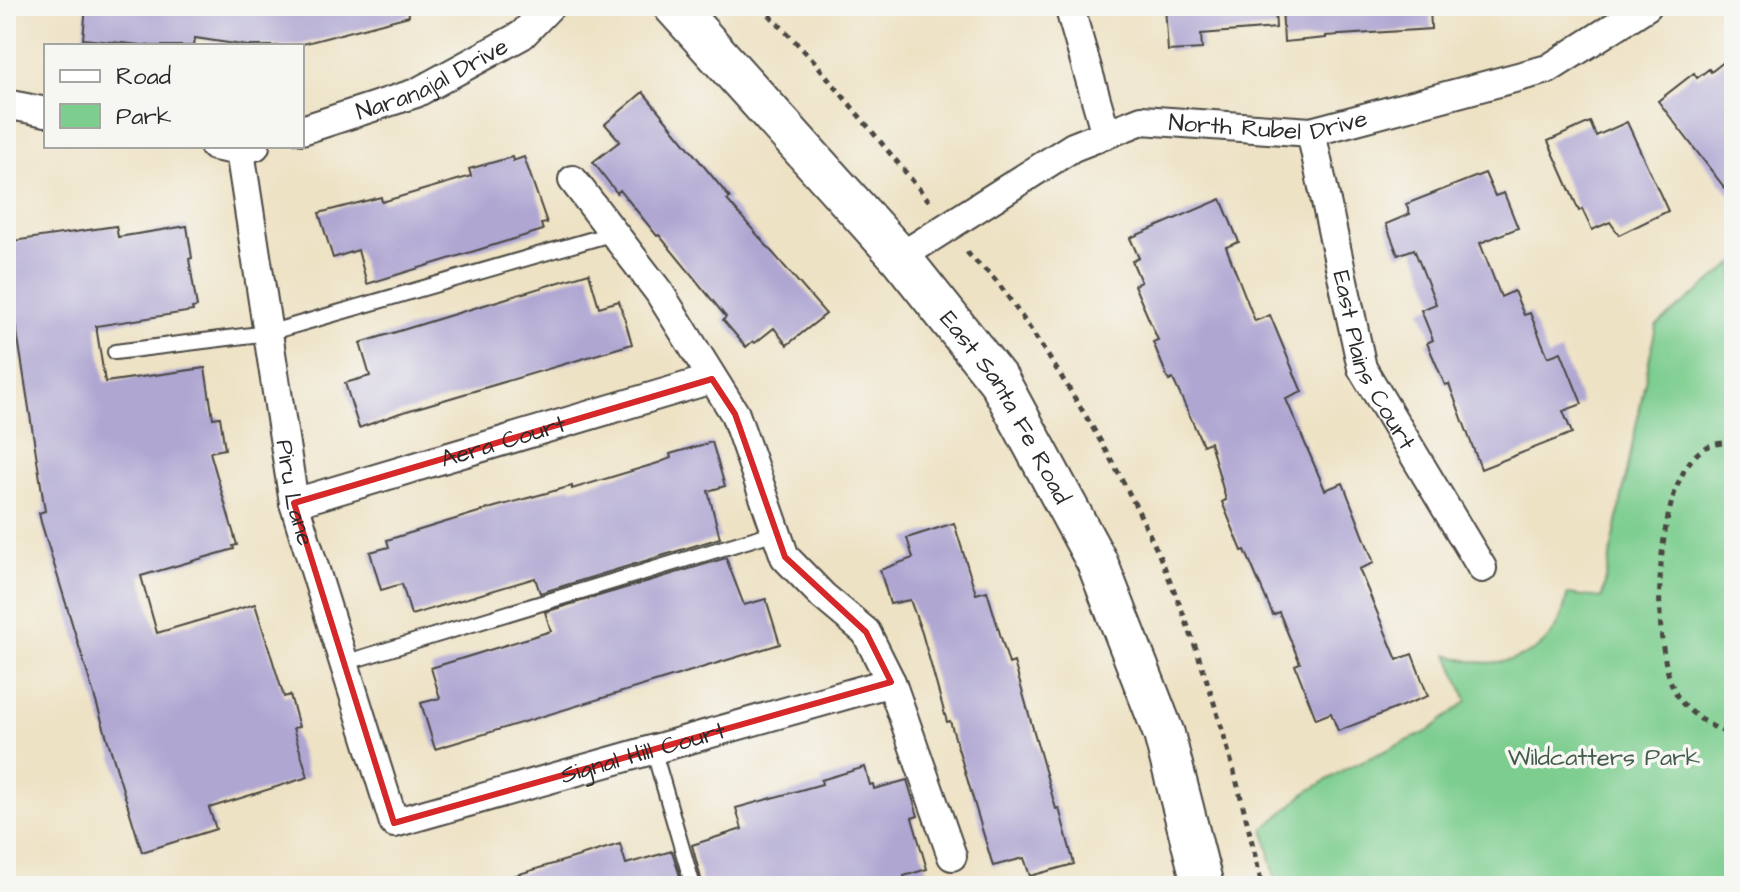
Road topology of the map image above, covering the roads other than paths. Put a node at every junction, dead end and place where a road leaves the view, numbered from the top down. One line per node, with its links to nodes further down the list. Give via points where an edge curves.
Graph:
1 (550, 6): 7 (street, Naranajal Drive, via 522,35 416,93)
2 (674, 6): 13 (street, East Santa Fe Road)
3 (1069, 6): 9 (street)
4 (1647, 6): 8 (street, North Rubel Drive, via 1548,69)
5 (6, 104): 6 (street)
6 (44, 112)
7 (304, 129)
8 (1311, 132): 9 (street, North Rubel Drive, via 1142,120); 19 (street, East Plains Court, via 1362,368)
9 (1106, 134): 13 (street, North Rubel Drive, via 1073,147)
10 (236, 148): 14 (street, Piru Lane)
11 (573, 180): 12 (street)
12 (614, 233): 14 (lane); 16 (street, via 659,292)
13 (900, 257): 26 (street, East Santa Fe Road, via 999,381 1097,562 1164,734)
14 (268, 333): 15 (lane); 17 (street, Piru Lane)
15 (115, 352)
16 (712, 379): 17 (street, Aera Court); 18 (street, via 735,414)
17 (294, 503): 20 (street, Piru Lane)
18 (776, 532): 20 (lane); 21 (street, via 785,557 866,632)
19 (1482, 568)
20 (344, 663): 23 (street, Piru Lane)
21 (891, 682): 22 (street, Signal Hill Court); 24 (street)
22 (653, 749): 23 (street, Signal Hill Court); 25 (lane)
23 (394, 823)
24 (952, 856)
25 (693, 886)
26 (1203, 886)

